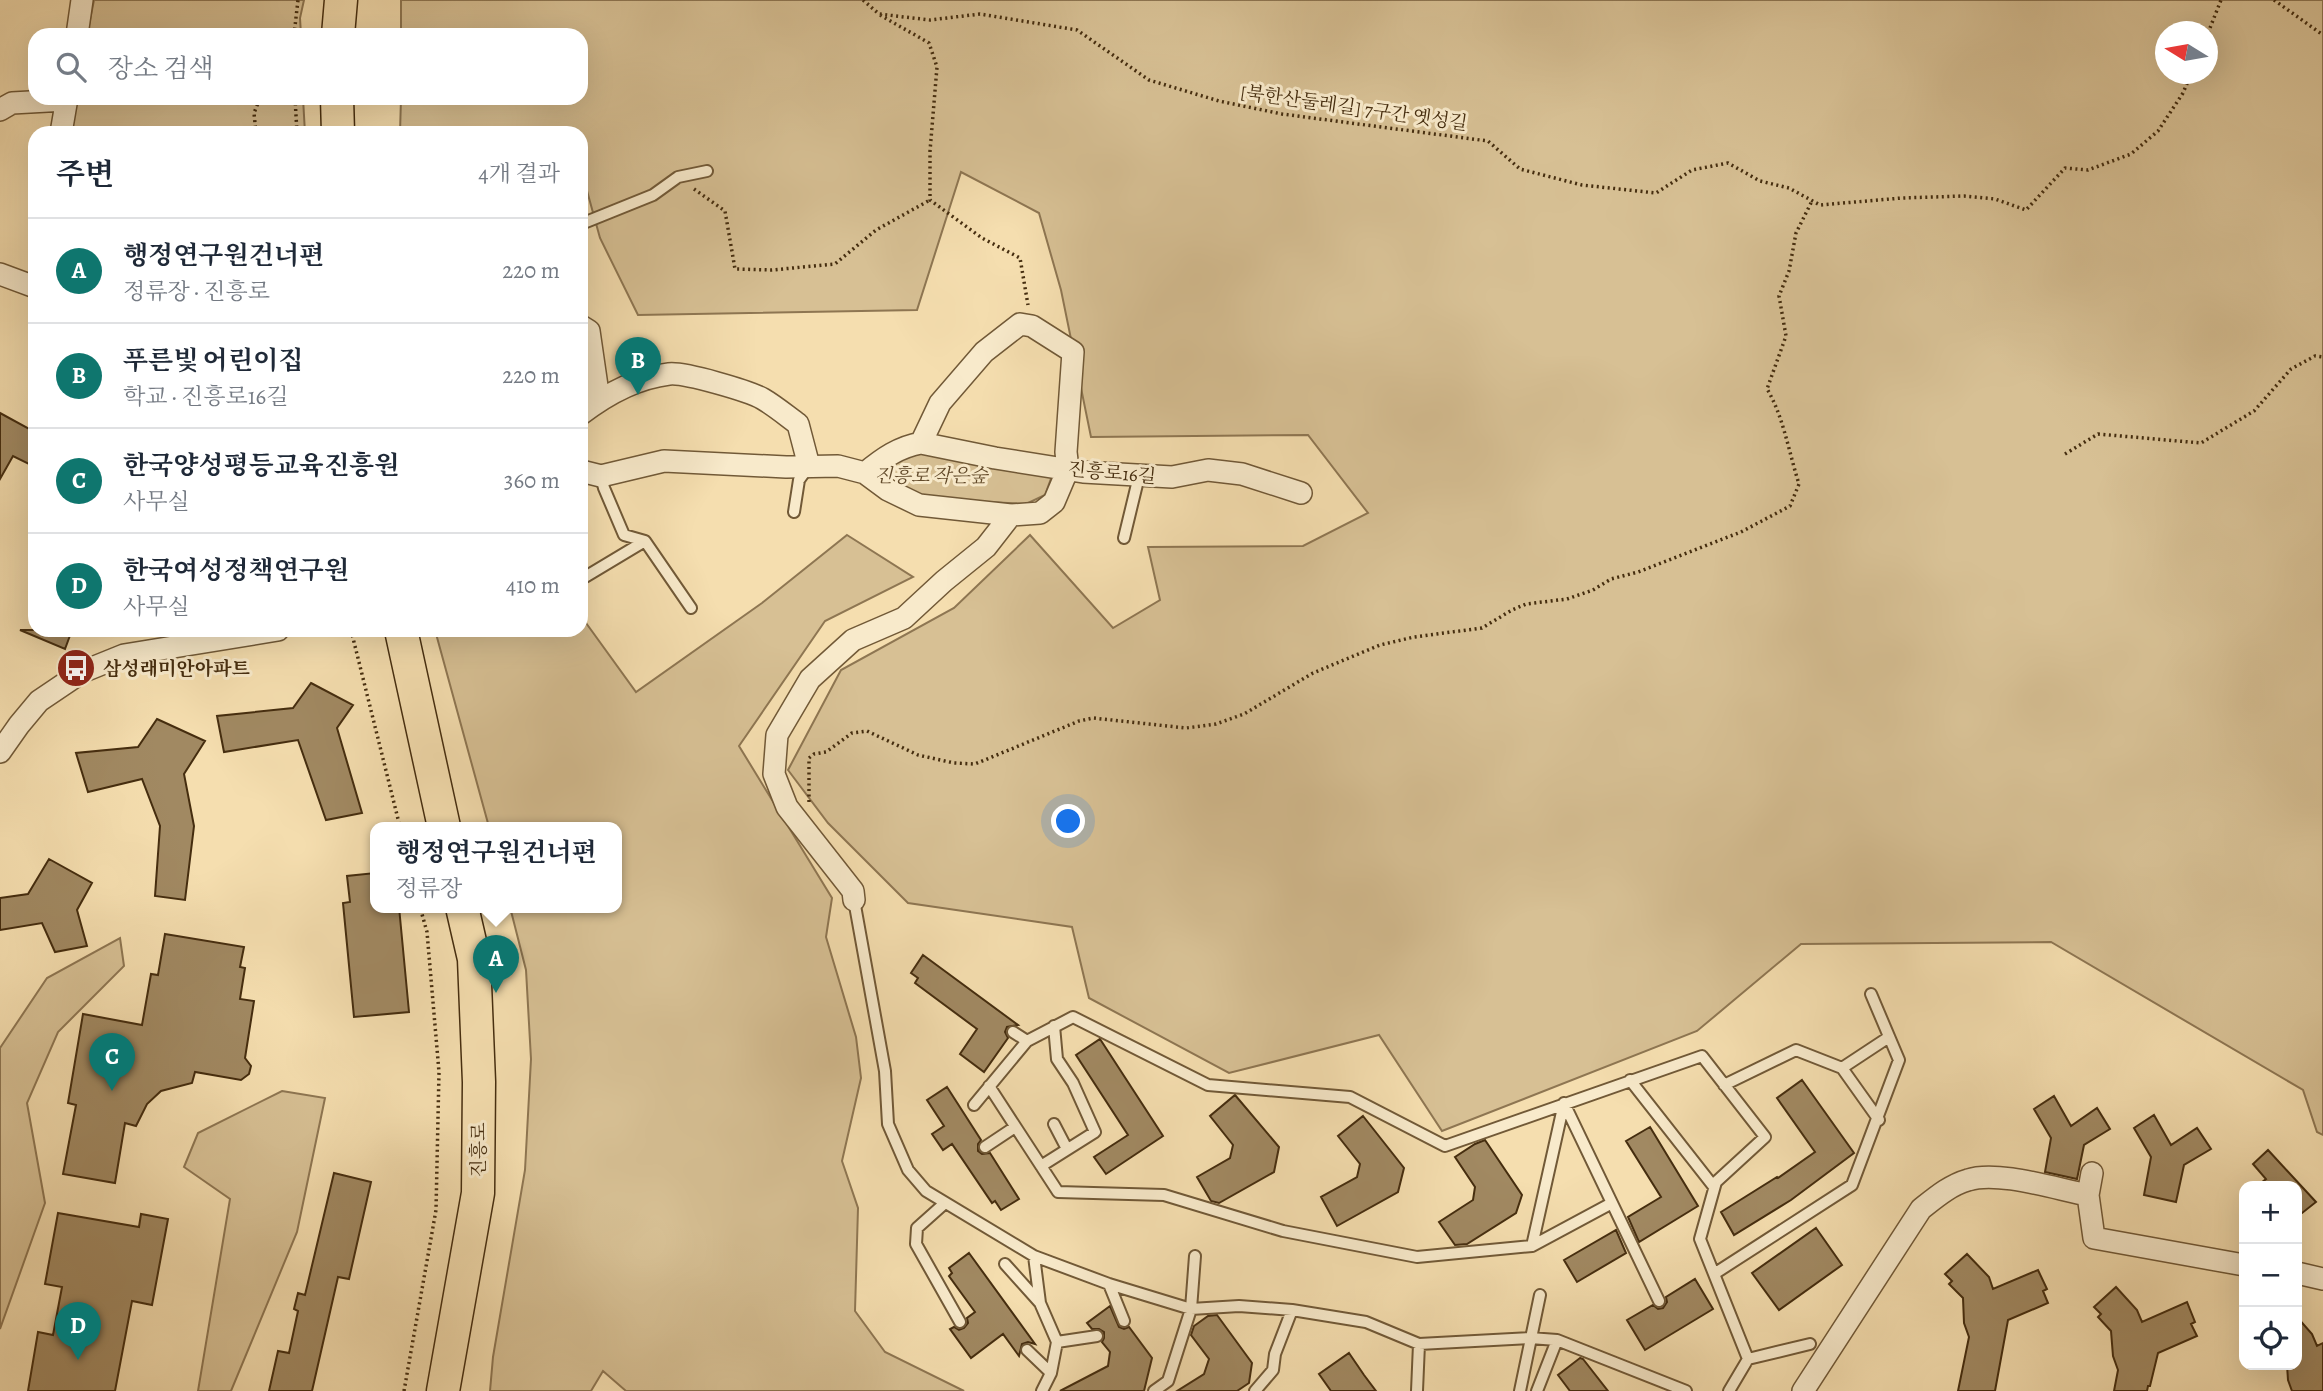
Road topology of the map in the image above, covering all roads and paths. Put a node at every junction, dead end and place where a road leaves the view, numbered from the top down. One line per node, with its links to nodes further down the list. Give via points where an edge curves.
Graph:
1 (82, 0): 9 (street)
2 (298, 0): 10 (path)
3 (341, 0): 11 (main road)
4 (863, 0): 7 (path)
5 (2221, 0): 8 (path)
6 (2274, 0): 12 (path)
7 (878, 14): 26 (path, via 929,43 937,67); 27 (path, [북한산둘레길] 7구간 옛성길, via 930,20 980,14 1077,30 1149,80 1207,98 1282,114 1488,141 1520,169 1582,184 1656,193 1692,170 1728,163)
8 (2212, 21)
9 (78, 28)
10 (295, 28)
11 (339, 28)
12 (2323, 35)
13 (2186, 84): 27 (path, [북한산둘레길] 7구간 옛성길, via 2158,131 2131,153 2088,170 2065,168 2026,210 1964,195 1819,205)
14 (28, 102): 19 (street)
15 (65, 105): 20 (street)
16 (257, 105): 21 (path)
17 (295, 105): 22 (path)
18 (337, 105): 23 (main road)
19 (0, 110)
20 (62, 126)
21 (255, 126)
22 (297, 126)
23 (338, 126)
24 (707, 172): 25 (lane)
25 (678, 177): 26 (path, via 725,211 735,269 772,271 835,264 876,230); 28 (lane, via 653,195)
26 (930, 200): 31 (path, via 982,238 1020,258)
27 (1812, 201): 54 (path, via 1796,233 1779,296 1786,336 1767,389 1777,405 1800,484 1790,506 1741,532 1567,599 1527,604 1482,628 1380,645 1313,673 1244,715 1216,724 1186,728 1093,718 975,764 918,755 867,731 852,733 809,758)
28 (588, 221)
29 (0, 274): 30 (street)
30 (28, 284)
31 (1026, 325): 36 (street, via 984,352 940,403); 39 (street, via 1073,352)
32 (588, 330): 34 (street)
33 (2323, 357): 37 (path, via 2315,356 2291,369 2254,411 2201,443 2098,434)
34 (599, 400): 35 (street); 38 (street, via 637,381 672,373 721,384 761,398 798,424)
35 (588, 409)
36 (921, 443): 39 (street, 진흥로16길); 41 (street, via 905,446)
37 (2065, 454)
38 (809, 466): 40 (street, via 664,461); 41 (street, via 838,466); 44 (lane, via 799,480)
39 (1068, 469): 42 (street, 진흥로16길); 45 (street, via 1054,502 1040,513)
40 (591, 473): 47 (lane, via 604,488 624,536)
41 (865, 473): 45 (street, via 919,505)
42 (1139, 476): 43 (street, 진흥로16길, via 1172,477 1208,470 1242,474); 46 (lane)
43 (1301, 493)
44 (794, 512)
45 (1012, 515): 57 (street, via 986,547 904,618 853,640 810,679 777,736 774,774 787,807 853,891)
46 (1124, 538)
47 (645, 541): 48 (lane); 49 (lane)
48 (588, 575)
49 (691, 608)
50 (231, 637): 53 (street, via 124,656 82,672 39,701)
51 (353, 637): 55 (path)
52 (403, 637): 56 (main road)
53 (0, 752)
54 (810, 803)
55 (399, 822)
56 (443, 822)
57 (854, 900): 80 (lane, via 885,1071 888,1124 908,1170 926,1191)
58 (422, 913): 107 (path, via 439,1072 436,1210)
59 (463, 913): 108 (main road, 진흥로, via 474,959 478,1193)
60 (1871, 994): 63 (lane)
61 (1054, 1026): 64 (lane); 69 (lane, via 1073,1017 1208,1085 1350,1097 1445,1146); 75 (lane, via 1058,1059 1095,1132)
62 (1013, 1032): 64 (lane)
63 (1889, 1037): 65 (lane); 71 (lane, via 1899,1060)
64 (1027, 1041): 68 (lane)
65 (1842, 1068): 67 (lane, via 1796,1050); 71 (lane)
66 (1630, 1080): 67 (lane, via 1702,1056); 69 (lane); 78 (lane)
67 (1724, 1085): 78 (lane, via 1765,1137)
68 (989, 1086): 70 (lane); 73 (lane)
69 (1564, 1103): 81 (lane); 82 (lane)
70 (974, 1105)
71 (1878, 1120): 87 (lane, via 1852,1185)
72 (1054, 1124): 75 (lane)
73 (1015, 1127): 74 (lane); 76 (lane)
74 (985, 1147)
75 (1067, 1150): 76 (lane)
76 (1041, 1166): 82 (lane, via 1058,1192 1164,1195 1283,1231 1417,1257)
77 (2092, 1173): 79 (street)
78 (1714, 1187): 87 (lane, via 1700,1239)
79 (2088, 1195): 86 (street, via 2094,1238); 117 (street, via 1992,1176 1969,1179 1948,1189 1921,1209)
80 (945, 1203): 83 (lane); 97 (lane, via 917,1228 916,1244)
81 (1612, 1203): 82 (lane); 92 (lane)
82 (1532, 1246)
83 (1034, 1256): 90 (lane); 93 (lane)
84 (1195, 1256): 94 (lane)
85 (1005, 1264): 93 (lane)
86 (2239, 1264)
87 (1714, 1274): 105 (lane)
88 (2302, 1274): 89 (street)
89 (2323, 1279)
90 (1109, 1284): 94 (lane); 96 (lane)
91 (1540, 1295): 99 (lane)
92 (1659, 1301)
93 (1040, 1303): 101 (lane)
94 (1191, 1309): 95 (lane); 110 (lane, via 1168,1381)
95 (1292, 1310): 102 (lane, via 1366,1322); 111 (lane, via 1273,1370)
96 (1124, 1321)
97 (960, 1322)
98 (1097, 1336): 101 (lane)
99 (1530, 1338): 100 (lane); 102 (lane); 113 (lane)
100 (1557, 1340): 114 (lane); 115 (lane)
101 (1057, 1342): 106 (lane)
102 (1419, 1344): 112 (lane)
103 (1810, 1344): 105 (lane)
104 (1027, 1350): 106 (lane)
105 (1748, 1359): 116 (lane)
106 (1051, 1373): 109 (lane)
107 (404, 1391)
108 (443, 1391)
109 (1042, 1391)
110 (1154, 1391)
111 (1255, 1391)
112 (1417, 1391)
113 (1520, 1391)
114 (1537, 1391)
115 (1686, 1391)
116 (1729, 1391)
117 (1803, 1391)

